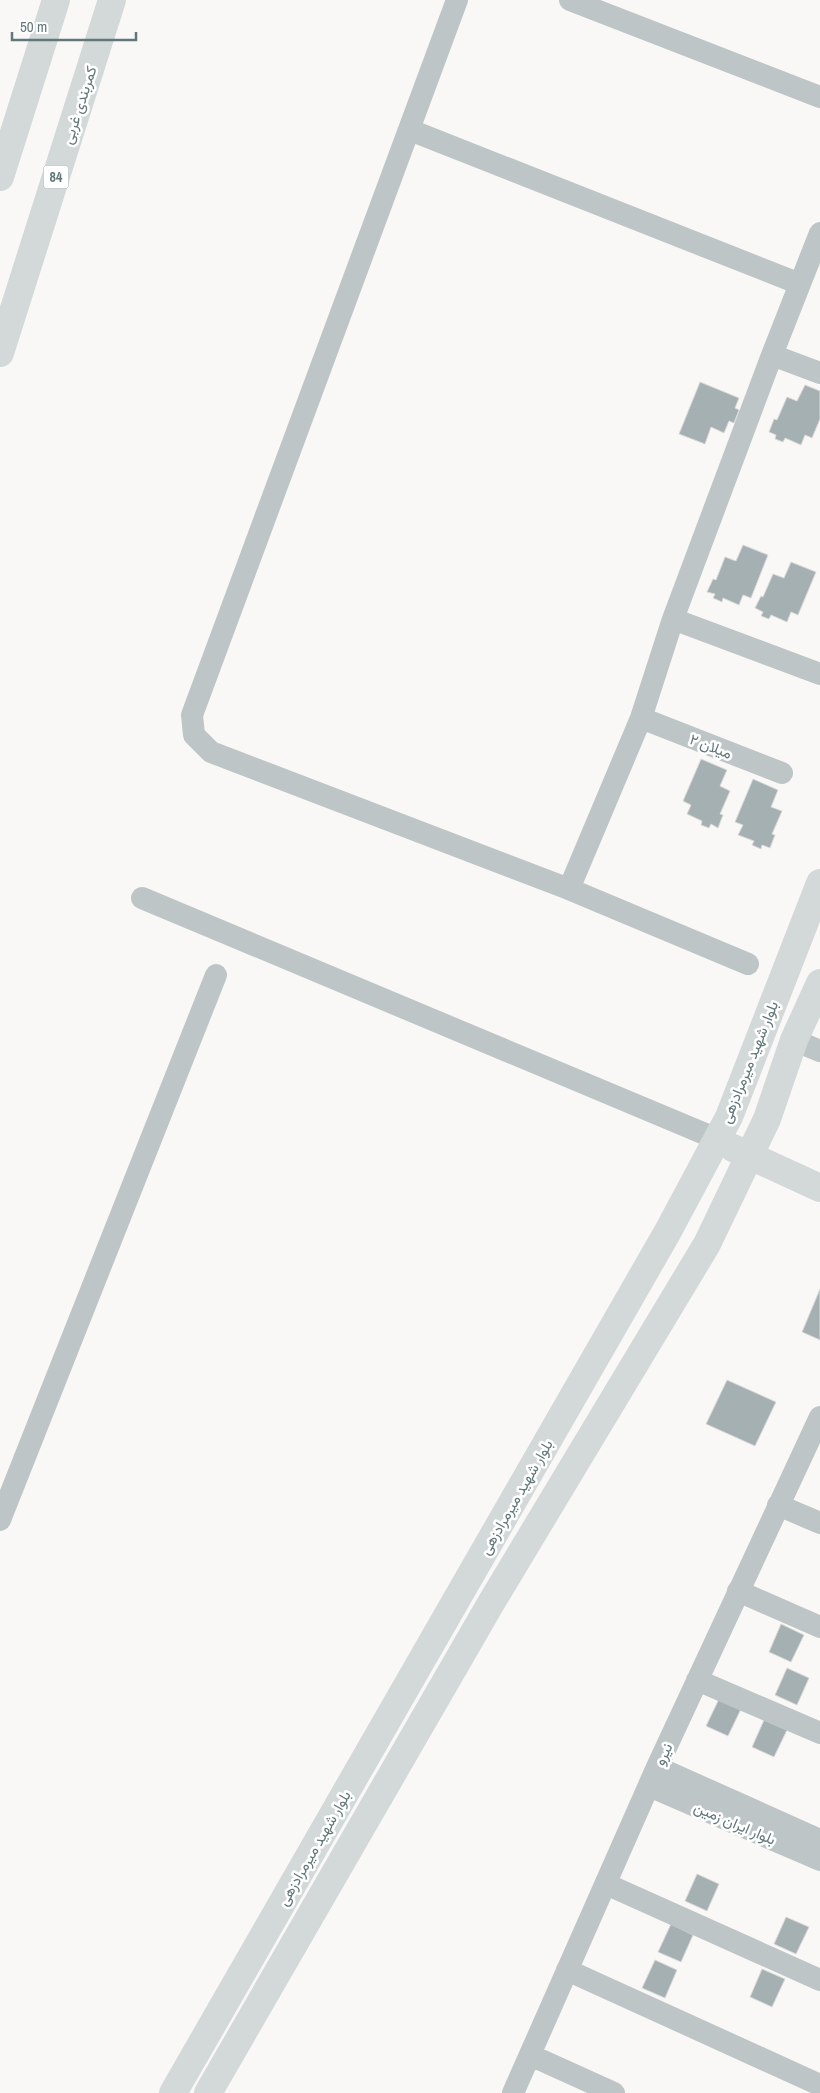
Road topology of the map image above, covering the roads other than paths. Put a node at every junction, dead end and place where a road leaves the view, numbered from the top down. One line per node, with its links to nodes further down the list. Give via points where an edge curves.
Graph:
1 (56, 0): 7 (main road)
2 (112, 0): 10 (main road, کمربندی غربی / 84)
3 (457, 0): 6 (street)
4 (570, 0): 5 (street)
5 (820, 97)
6 (410, 130): 9 (street); 18 (street, via 192,715 194,735 211,752)
7 (0, 177)
8 (820, 233): 9 (street)
9 (800, 284): 11 (street)
10 (0, 354)
11 (772, 355): 12 (street); 13 (street)
12 (820, 373)
13 (673, 619): 14 (street); 15 (street)
14 (820, 674)
15 (640, 718): 16 (street, میلان ۲); 18 (street)
16 (782, 773)
17 (820, 883): 25 (main road, بلوار شهید میرمرادزهی, via 730,1117)
18 (569, 889): 20 (street)
19 (142, 898): 25 (street)
20 (748, 964)
21 (216, 975): 30 (street)
22 (820, 983): 23 (main road, بلوار شهید میرمرادزهی)
23 (794, 1040): 24 (street); 26 (main road, بلوار شهید میرمرادزهی, via 767,1119)
24 (820, 1051)
25 (717, 1139): 26 (main road); 44 (main road, بلوار شهید میرمرادزهی, via 667,1233)
26 (749, 1156): 27 (main road); 45 (main road, بلوار شهید میرمرادزهی, via 707,1244 491,1603)
27 (820, 1188)
28 (820, 1417): 29 (street, نیرو)
29 (778, 1505): 31 (street); 32 (street, نیرو)
30 (0, 1520)
31 (820, 1523)
32 (738, 1590): 33 (street); 34 (street, نیرو)
33 (820, 1627)
34 (697, 1680): 35 (street); 36 (street, نیرو)
35 (820, 1733)
36 (653, 1776): 37 (street, بلوار ایران زمین); 38 (street, بلوار ایران زمین); 39 (street, نیرو)
37 (820, 1840)
38 (820, 1860)
39 (606, 1884): 40 (street, نیرو); 41 (street)
40 (567, 1970): 42 (street, نیرو); 43 (street)
41 (820, 1980)
42 (530, 2054): 46 (street, نیرو); 47 (street)
43 (820, 2085)
44 (173, 2093)
45 (208, 2093)
46 (512, 2093)
47 (614, 2093)

